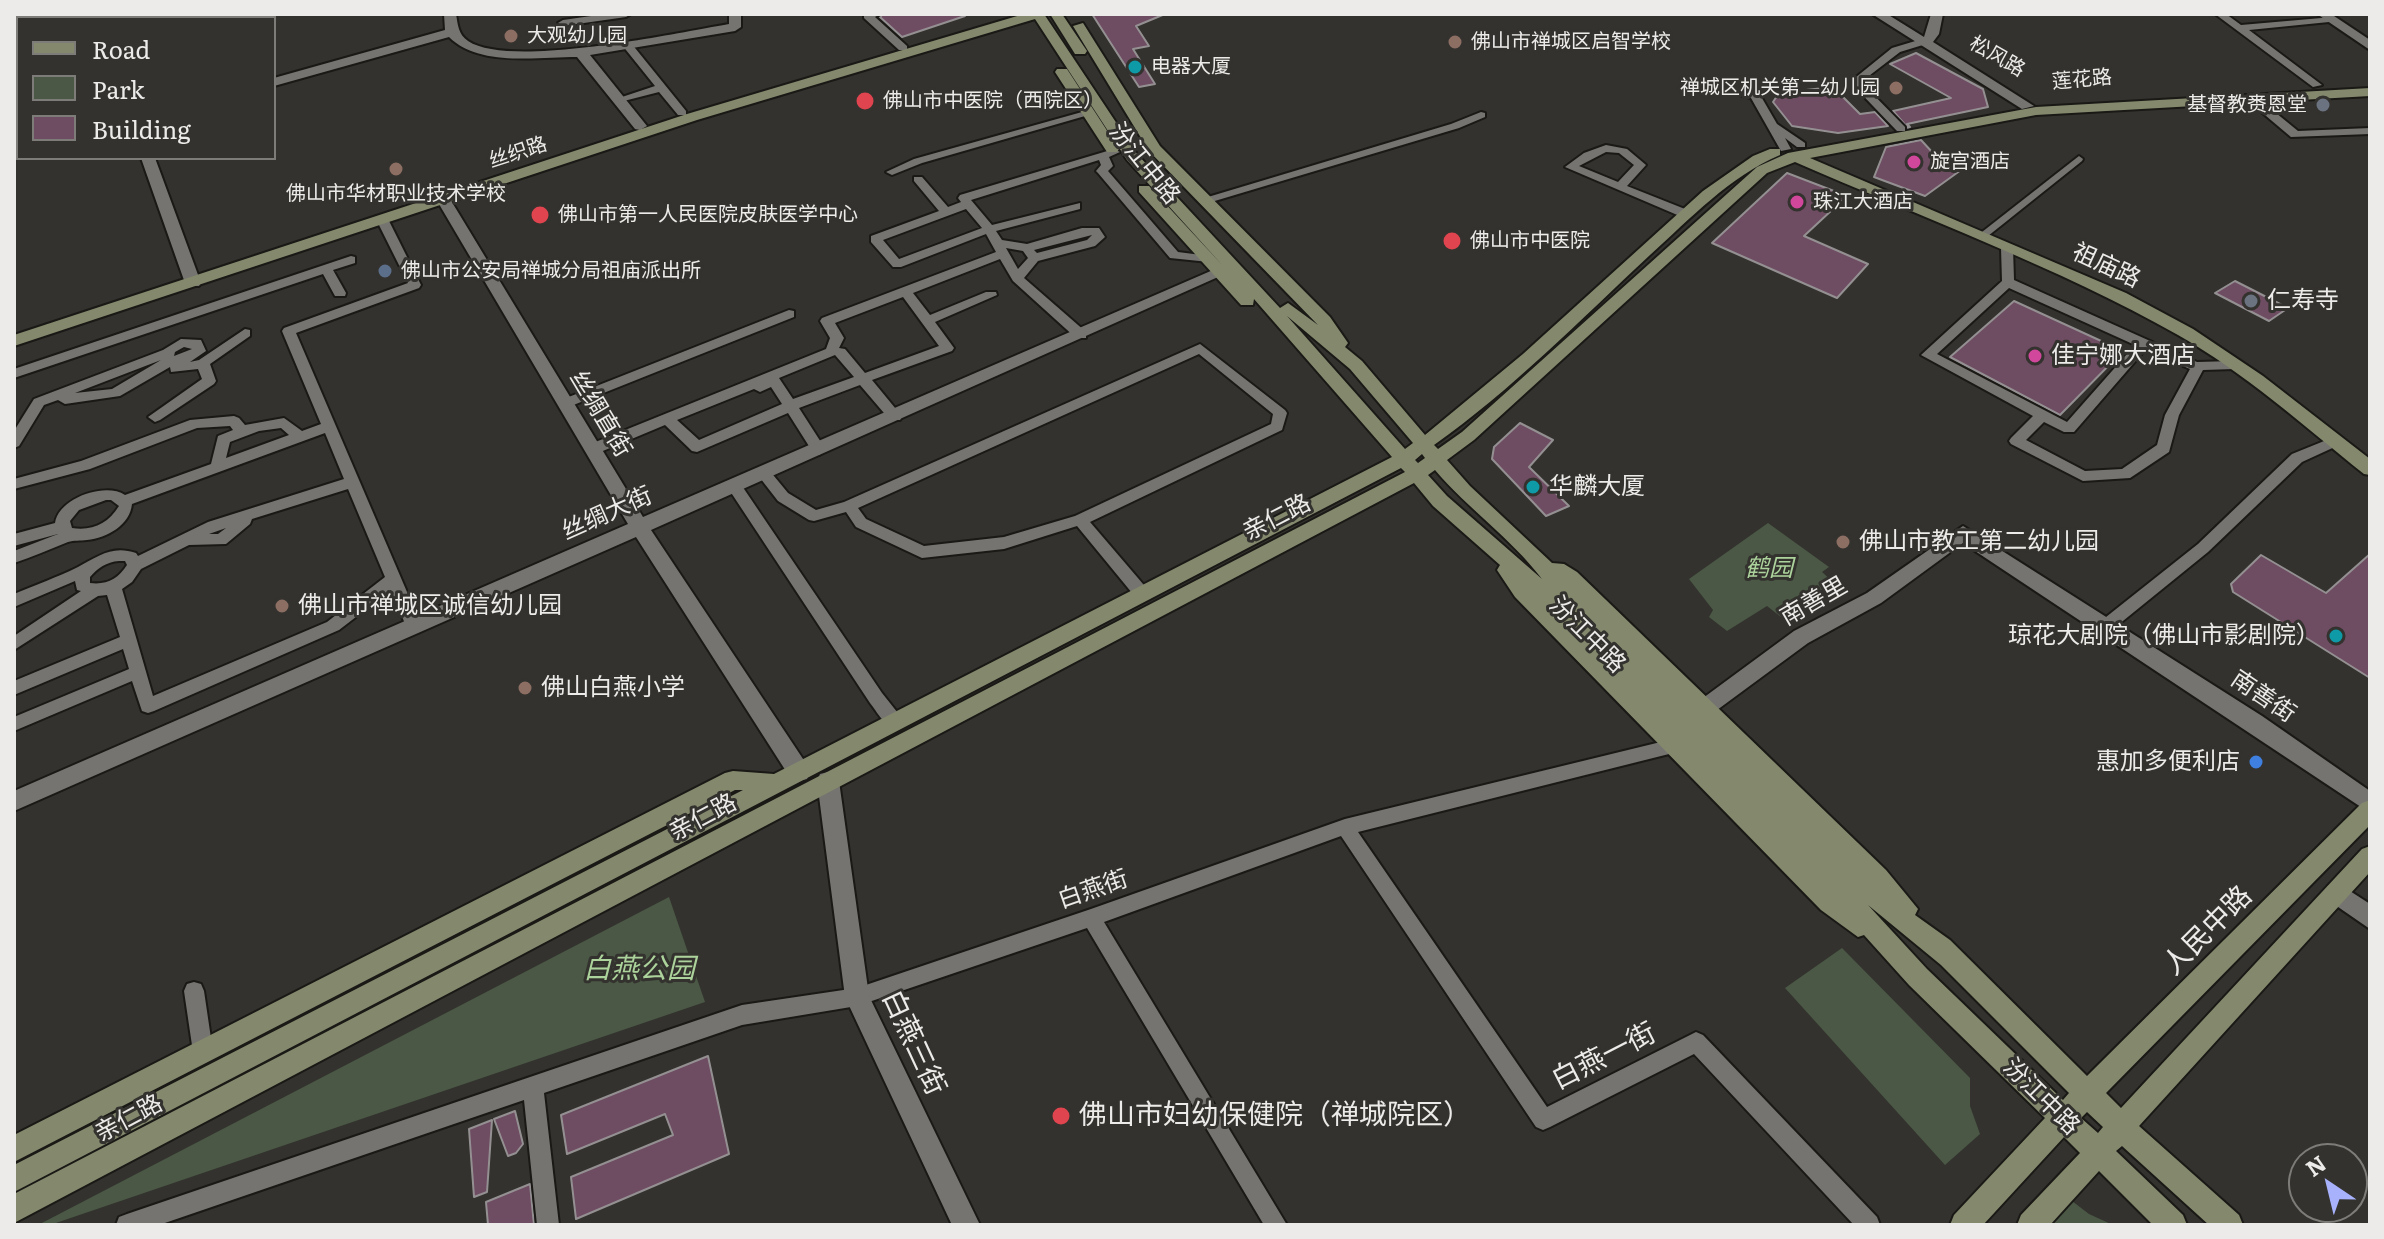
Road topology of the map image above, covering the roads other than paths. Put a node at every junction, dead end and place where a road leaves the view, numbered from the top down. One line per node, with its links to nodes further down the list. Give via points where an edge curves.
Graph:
1 (450, 14): 16 (street)
2 (626, 14): 13 (street)
3 (735, 14): 18 (street, via 735,27)
4 (875, 14): 20 (street, via 868,16)
5 (1007, 14): 20 (main road, 丝织路)
6 (1072, 14): 45 (main road, via 1154,148)
7 (1878, 14): 17 (street, 松风路)
8 (1937, 14): 17 (street, via 1933,34)
9 (2220, 14): 15 (street)
10 (2258, 14): 14 (street)
11 (1037, 16): 32 (main road); 44 (main road, 丝织路, via 692,117); 74 (main road, 汾江中路, via 1132,157); 76 (main road, 汾江中路, via 1143,152 1298,318)
12 (2326, 16): 14 (street); 19 (street)
13 (563, 23)
14 (2274, 25): 15 (street)
15 (2241, 28): 23 (street)
16 (452, 32): 21 (street, via 465,45 508,54); 22 (street)
17 (1925, 41): 30 (street, 松风路); 35 (street, via 1896,50 1855,82)
18 (627, 45): 21 (street); 25 (street)
19 (2370, 46)
20 (903, 48): 31 (main road, 丝织路)
21 (581, 53): 29 (street)
22 (276, 81)
23 (2317, 85): 24 (main road, 莲花路); 30 (main road, 莲花路)
24 (2370, 85)
25 (661, 88): 29 (street); 31 (street)
26 (2370, 92): 28 (main road, 莲花路)
27 (1741, 94): 37 (street, via 1755,95)
28 (2250, 97): 30 (main road, 莲花路); 36 (street, via 2295,135)
29 (620, 101): 34 (street)
30 (2037, 107): 35 (main road, 莲花路); 37 (main road, 莲花路)
31 (682, 113): 34 (main road, 丝织路)
32 (1086, 114): 38 (main road); 41 (street)
33 (1481, 115): 45 (street)
34 (640, 126): 59 (main road, 丝织路)
35 (1901, 129): 37 (main road, 莲花路)
36 (2370, 131)
37 (1797, 151): 49 (main road, via 1750,162); 52 (main road, 祖庙路); 54 (main road, 祖庙路); 96 (main road, via 1762,170 1720,206)
38 (1108, 154): 46 (street, via 964,198); 57 (main road)
39 (2079, 159): 52 (street)
40 (149, 160): 59 (street)
41 (892, 172)
42 (918, 179): 48 (street)
43 (1620, 187): 43 (street, via 1583,172 1571,167 1589,152 1610,146 1633,155 1640,165); 49 (street)
44 (443, 199): 50 (main road, 丝织路); 81 (street, 丝绸直街)
45 (1204, 200): 76 (main road, via 1324,321)
46 (968, 204): 48 (street); 51 (street)
47 (1076, 206): 51 (street)
48 (946, 212): 51 (street, via 875,239 897,264)
49 (1686, 214): 93 (main road)
50 (382, 219): 59 (main road, 丝织路); 87 (street, via 415,285 289,331)
51 (989, 229): 53 (street)
52 (1985, 234): 97 (main road, 祖庙路, via 2190,328 2262,376)
53 (1000, 248): 58 (street); 58 (street, via 1030,253); 61 (street)
54 (2007, 248): 60 (street); 77 (main road, 祖庙路, via 2120,297)
55 (351, 260): 56 (street)
56 (326, 268): 62 (street); 65 (street)
57 (1219, 273): 69 (street, 丝绸大街); 74 (main road, via 1275,328)
58 (1017, 278): 69 (street)
59 (191, 279): 67 (main road, 丝织路); 70 (main road, 丝织路)
60 (2008, 282): 71 (street); 83 (street, via 1928,355)
61 (906, 292): 66 (street); 94 (street, via 827,321 837,338 831,352)
62 (340, 293)
63 (991, 295): 66 (street)
64 (789, 314): 81 (street)
65 (172, 321): 73 (street); 79 (street)
66 (927, 321): 80 (street, via 947,348)
67 (14, 332)
68 (245, 333): 75 (street)
69 (1081, 335): 85 (street, 丝绸大街)
70 (14, 341)
71 (2143, 344): 78 (street); 83 (street, via 2069,429)
72 (840, 352): 80 (street)
73 (175, 353): 75 (street, via 176,369); 92 (street, via 39,402)
74 (1315, 356): 98 (main road, 汾江中路)
75 (203, 363): 84 (street, via 209,381)
76 (1356, 365): 93 (main road, 汾江中路)
77 (2234, 365): 78 (street); 91 (main road, 祖庙路)
78 (2198, 366): 83 (street, via 2172,415 2164,448 2125,474 2083,476 2016,441)
79 (14, 374)
80 (865, 378): 82 (street); 85 (street)
81 (566, 403): 94 (street, 丝绸直街)
82 (792, 406): 86 (street, via 697,447); 86 (street, via 774,381); 95 (street)
83 (2042, 415)
84 (155, 417)
85 (895, 417): 95 (street, 丝绸大街)
86 (671, 423): 90 (street)
87 (329, 426): 89 (street); 102 (street)
88 (243, 432): 89 (street, via 284,423); 99 (street, via 223,439); 103 (street, via 234,421 195,423 85,465)
89 (300, 437): 99 (street)
90 (632, 438)
91 (2334, 442): 100 (main road, 祖庙路); 123 (street, via 2297,458 2203,548)
92 (14, 443)
93 (1425, 444): 96 (main road, 汾江中路); 98 (main road)
94 (593, 449): 108 (street, 丝绸直街)
95 (819, 450): 101 (street, 丝绸大街)
96 (1438, 460): 98 (main road); 129 (main road, 汾江中路, via 1557,584)
97 (2370, 461)
98 (1410, 466): 113 (main road, 汾江中路); 121 (main road, 亲仁路); 134 (main road, 亲仁路)
99 (217, 468): 105 (street)
100 (2370, 469)
101 (764, 474): 104 (street, 丝绸大街); 106 (street, via 783,497 814,516)
102 (353, 482): 116 (street, via 252,514 221,540 186,540); 118 (street)
103 (14, 484)
104 (735, 487): 108 (street, 丝绸大街); 130 (street)
105 (124, 501): 109 (street, via 114,495 83,501 66,513); 111 (street, via 118,519)
106 (849, 506): 107 (street, via 861,523 922,552 1004,543); 107 (street, via 1200,348 1280,413 1277,427)
107 (1080, 520): 121 (street)
108 (640, 528): 124 (street, 丝绸大街); 133 (street, 丝绸直街)
109 (66, 531): 111 (street); 112 (street); 114 (street)
110 (1963, 533): 123 (street, 南善街); 129 (street, 南善里, via 1874,598 1801,637)
111 (91, 534): 115 (street)
112 (14, 540)
113 (1493, 550): 132 (main road, via 1522,592); 144 (main road, 汾江中路, via 1555,603 1845,896)
114 (14, 557)
115 (101, 559): 116 (street, via 125,555); 117 (street)
116 (135, 565): 119 (street)
117 (86, 570): 120 (street, via 83,586); 122 (street)
118 (394, 579): 124 (street); 127 (street, via 333,626 148,706)
119 (113, 587): 120 (street); 125 (street)
120 (95, 590): 126 (street)
121 (1143, 595): 130 (main road, 亲仁路)
122 (14, 601)
123 (2107, 625): 137 (street, 南善街)
124 (414, 627): 136 (street, 丝绸大街)
125 (129, 640): 127 (street); 128 (street)
126 (14, 644)
127 (138, 672): 131 (street)
128 (14, 688)
129 (1698, 713): 149 (main road, 汾江中路, via 1864,887 1948,956)
130 (896, 722): 133 (main road, 亲仁路)
131 (14, 724)
132 (1673, 746): 139 (street, 白燕街); 144 (main road, via 1829,902)
133 (799, 772): 135 (main road, 亲仁路)
134 (828, 781): 146 (street, 白燕三街); 155 (main road, 亲仁路)
135 (777, 784): 147 (main road, via 733,780); 154 (main road, 亲仁路)
136 (14, 801)
137 (2370, 803)
138 (2370, 810): 149 (main road, 人民中路)
139 (1345, 827): 142 (street, 白燕街); 160 (street, 白燕一街, via 1543,1120 1696,1042)
140 (2370, 856): 141 (main road)
141 (2336, 893): 143 (street); 151 (main road)
142 (1091, 918): 146 (street, 白燕街); 159 (street)
143 (2370, 918)
144 (1918, 977): 150 (main road, 汾江中路)
145 (194, 991): 147 (street)
146 (857, 997): 148 (street, 白燕街, via 742,1015); 158 (street, 白燕三街)
147 (203, 1052): 152 (main road)
148 (533, 1086): 156 (street, 白燕街); 157 (street)
149 (2088, 1094): 150 (main road, 人民中路); 151 (main road, 汾江中路)
150 (2063, 1118): 153 (main road, 汾江中路); 161 (main road, 人民中路)
151 (2122, 1128): 153 (main road); 164 (main road)
152 (14, 1149)
153 (2098, 1154): 162 (main road); 163 (main road, 汾江中路)
154 (14, 1179)
155 (14, 1209)
156 (127, 1225)
157 (548, 1225)
158 (966, 1225)
159 (1276, 1225)
160 (1869, 1225)
161 (1964, 1225)
162 (2031, 1225)
163 (2173, 1225)
164 (2229, 1225)

